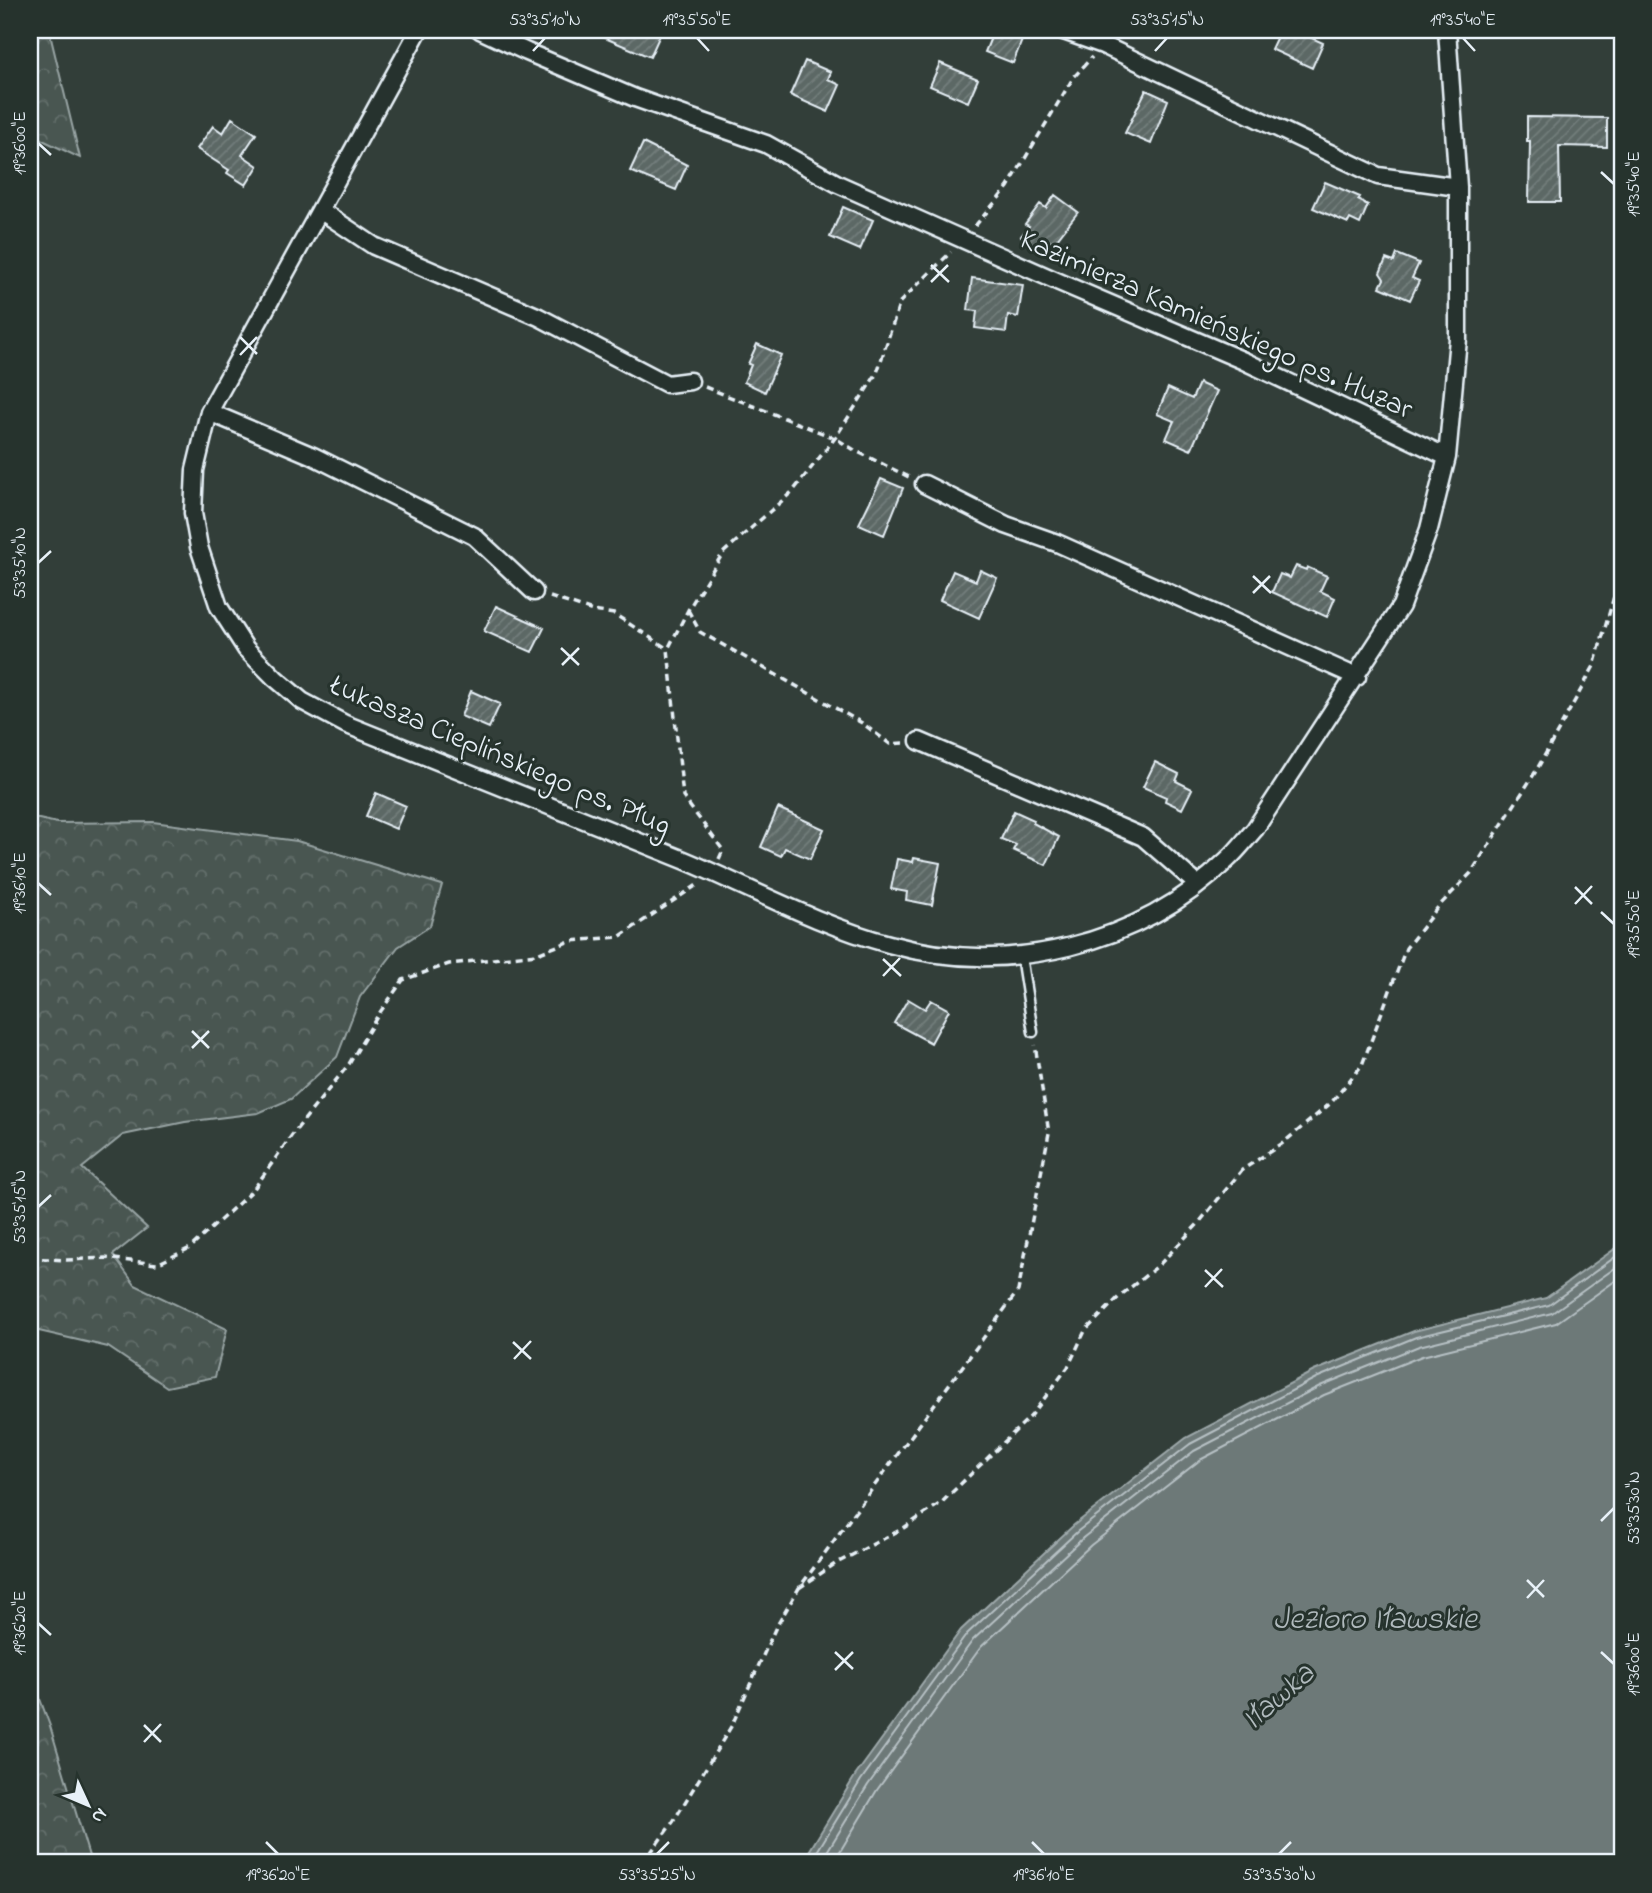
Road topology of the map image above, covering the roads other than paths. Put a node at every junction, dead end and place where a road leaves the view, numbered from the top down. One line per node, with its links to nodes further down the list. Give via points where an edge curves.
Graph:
1 (419, 30): 6 (street, Łukasza Cieplińskiego ps. Pług)
2 (480, 30): 9 (street, Kazimierza Kamieńskiego ps. Huzar, via 635,98 766,144 838,184 1244,361)
3 (1061, 30): 5 (street, via 1103,45 1378,176)
4 (1447, 30): 5 (street, Łukasza Cieplińskiego ps. Pług)
5 (1458, 187): 9 (street, Łukasza Cieplińskiego ps. Pług, via 1458,339)
6 (320, 210): 7 (street, via 374,246 539,317 667,384); 8 (street, Łukasza Cieplińskiego ps. Pług)
7 (690, 381)
8 (209, 412): 11 (street, via 313,456 474,536); 15 (street, Łukasza Cieplińskiego ps. Pług, via 195,470 193,513 199,547 219,607 246,649 302,701 345,724 827,923 890,945 963,957)
9 (1447, 457): 12 (street, Łukasza Cieplińskiego ps. Pług, via 1429,528 1401,606)
10 (924, 484): 12 (street, via 1006,525 1058,543)
11 (534, 593)
12 (1357, 677): 14 (street, Łukasza Cieplińskiego ps. Pług, via 1255,829)
13 (919, 741): 14 (street, via 1143,837)
14 (1198, 885): 15 (street, Łukasza Cieplińskiego ps. Pług, via 1150,917 1101,938 1055,952)
15 (1021, 956): 16 (lane)
16 (1033, 1032)

